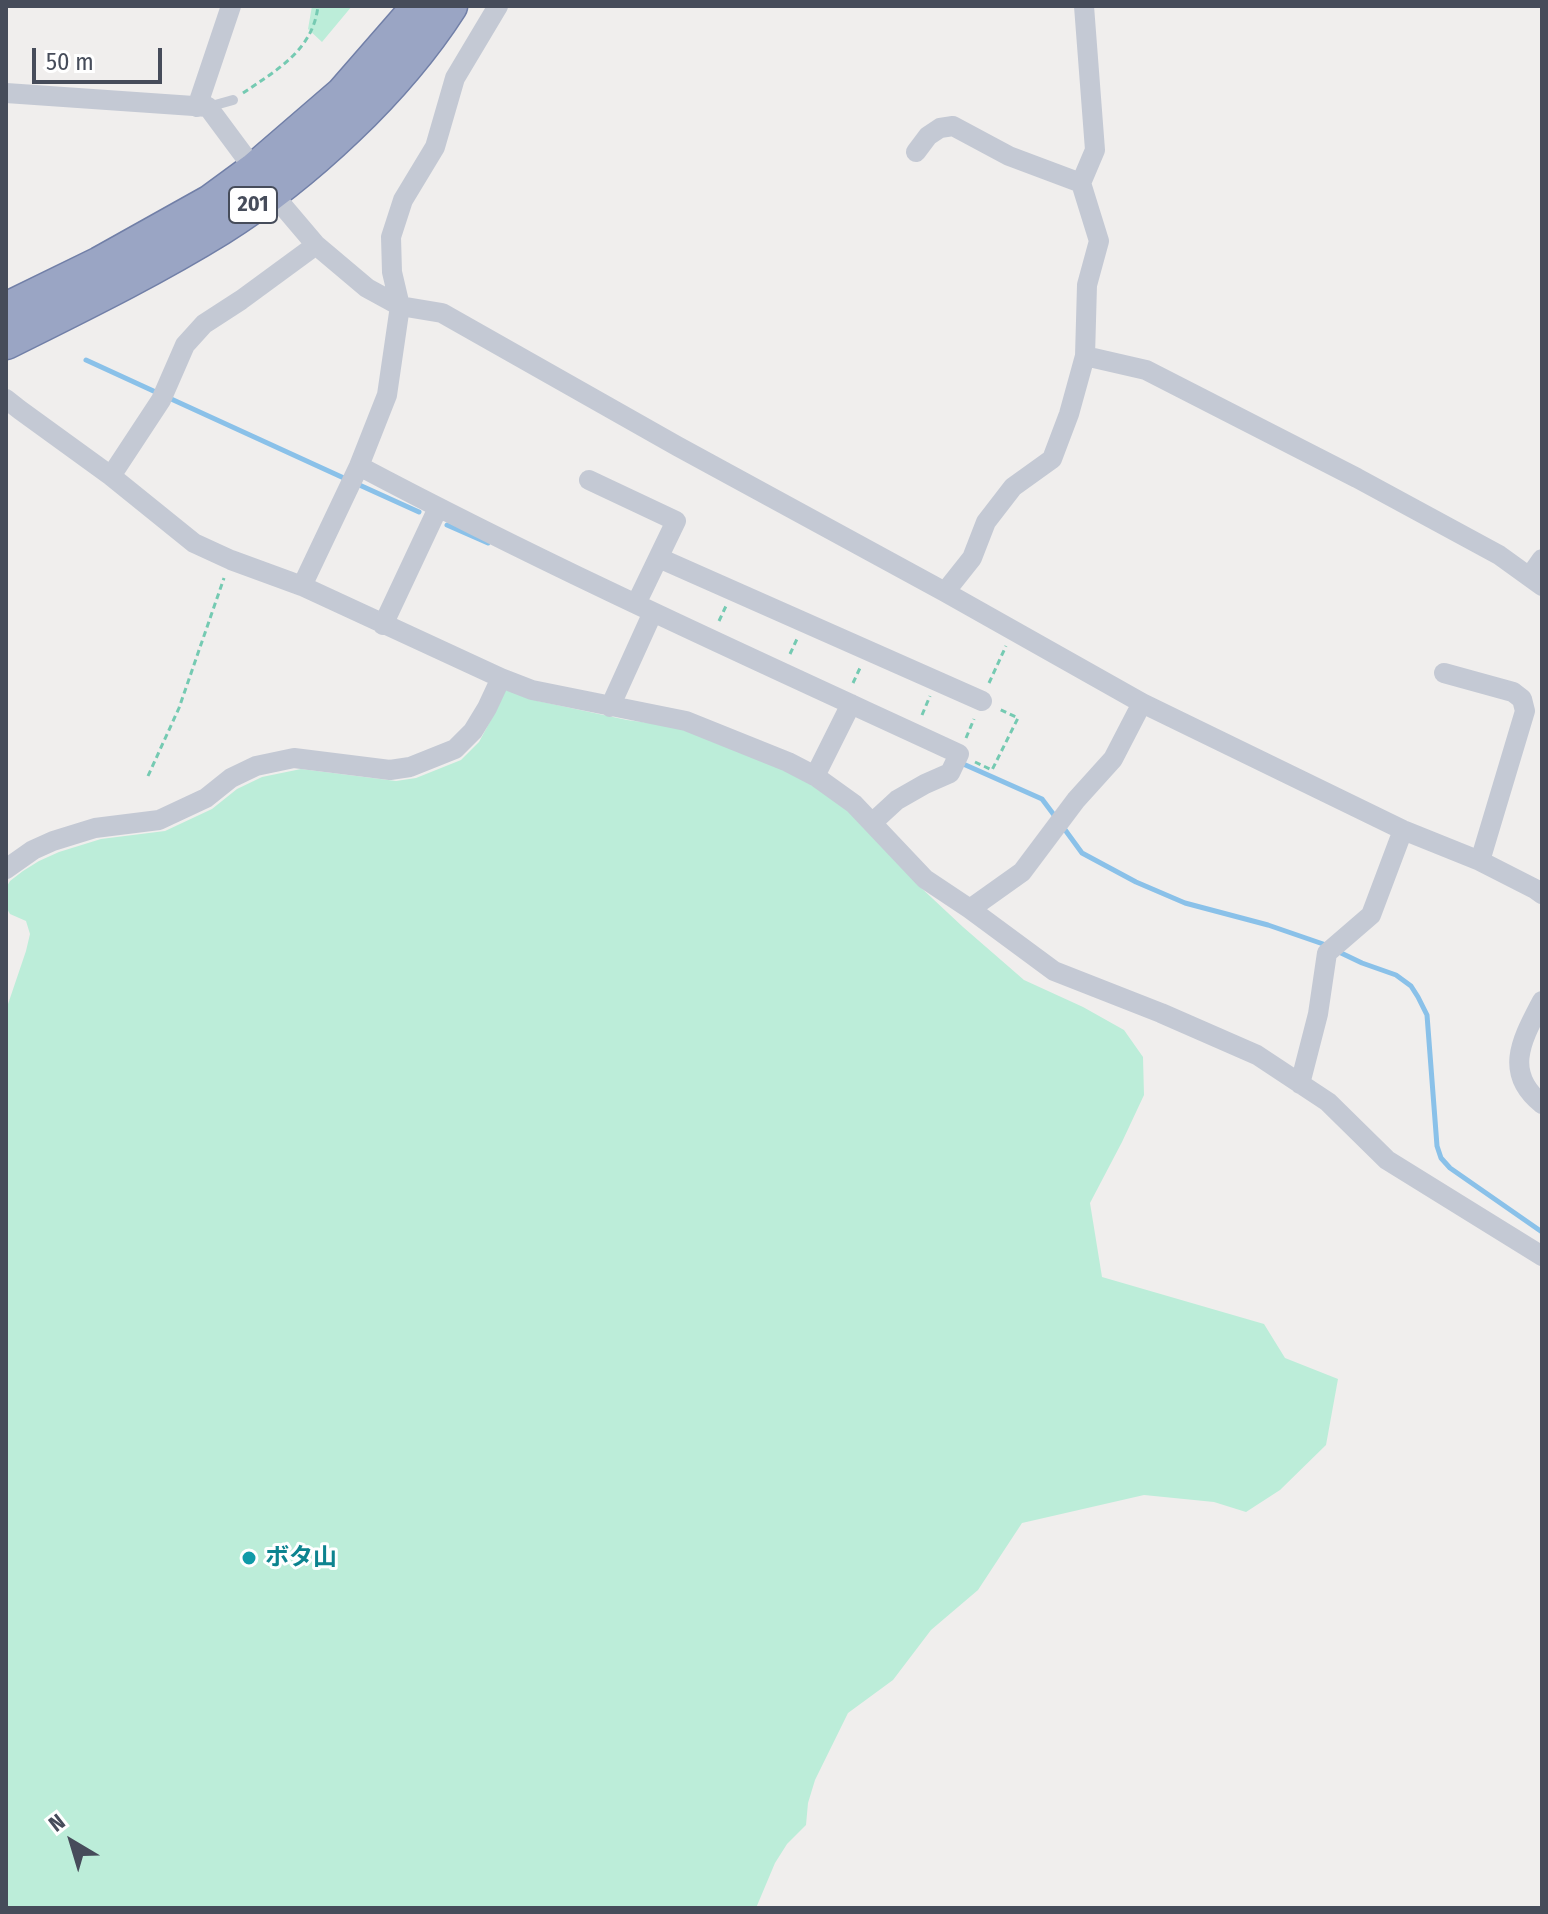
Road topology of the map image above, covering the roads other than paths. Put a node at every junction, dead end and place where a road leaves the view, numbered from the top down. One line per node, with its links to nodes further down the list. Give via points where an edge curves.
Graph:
1 (231, 6): 8 (street)
2 (418, 6): 10 (highway, 201)
3 (450, 6): 10 (highway, 201, via 432,35 318,156)
4 (498, 6): 13 (street, via 455,78 435,147 403,200 391,237)
5 (1084, 6): 11 (street, via 1095,150)
6 (6, 93): 8 (street)
7 (233, 100): 8 (lane)
8 (203, 107): 10 (street)
9 (916, 152): 11 (street, via 928,136 953,126 1009,156)
10 (263, 180): 12 (street); 14 (highway, 201); 15 (highway, 201, via 222,226)
11 (1081, 183): 16 (street, via 1099,241 1087,285)
12 (316, 245): 13 (street, via 367,288); 18 (street, via 204,324 185,345 164,394)
13 (400, 306): 19 (street, via 387,395); 25 (street, via 442,313)
14 (6, 310)
15 (6, 342)
16 (1085, 356): 23 (street, via 1146,370); 25 (street, via 1052,459 1013,487 986,522 972,558)
17 (6, 399): 18 (street)
18 (111, 476): 24 (street, via 194,543)
19 (355, 476): 21 (street); 24 (street)
20 (589, 480): 22 (street, via 676,521)
21 (438, 508): 26 (street); 27 (street)
22 (659, 558): 26 (street); 30 (street)
23 (1538, 573)
24 (302, 586): 27 (street)
25 (945, 592): 31 (street)
26 (646, 612): 32 (street); 33 (street)
27 (383, 625): 29 (street)
28 (1444, 673): 37 (street, via 1513,692 1525,711)
29 (501, 678): 32 (street); 38 (street, via 473,731 455,749 410,767 390,770 294,758 256,766 159,820 95,828 53,841)
30 (982, 701)
31 (1142, 703): 36 (street); 40 (street, via 1113,759 1022,872)
32 (610, 707): 34 (street, via 686,721)
33 (847, 707): 34 (street); 35 (street, via 913,733 956,760 950,773 897,800)
34 (815, 776): 35 (street)
35 (872, 823): 40 (street, via 925,879)
36 (1403, 830): 37 (street); 42 (street, via 1371,915 1333,948)
37 (1480, 861): 39 (street)
38 (6, 869)
39 (1542, 894)
40 (970, 909): 42 (street, via 1054,971 1257,1055)
41 (1542, 1001): 43 (street, via 1518,1061 1522,1079)
42 (1300, 1084): 44 (street, via 1328,1102 1387,1160)
43 (1542, 1104)
44 (1539, 1245)

